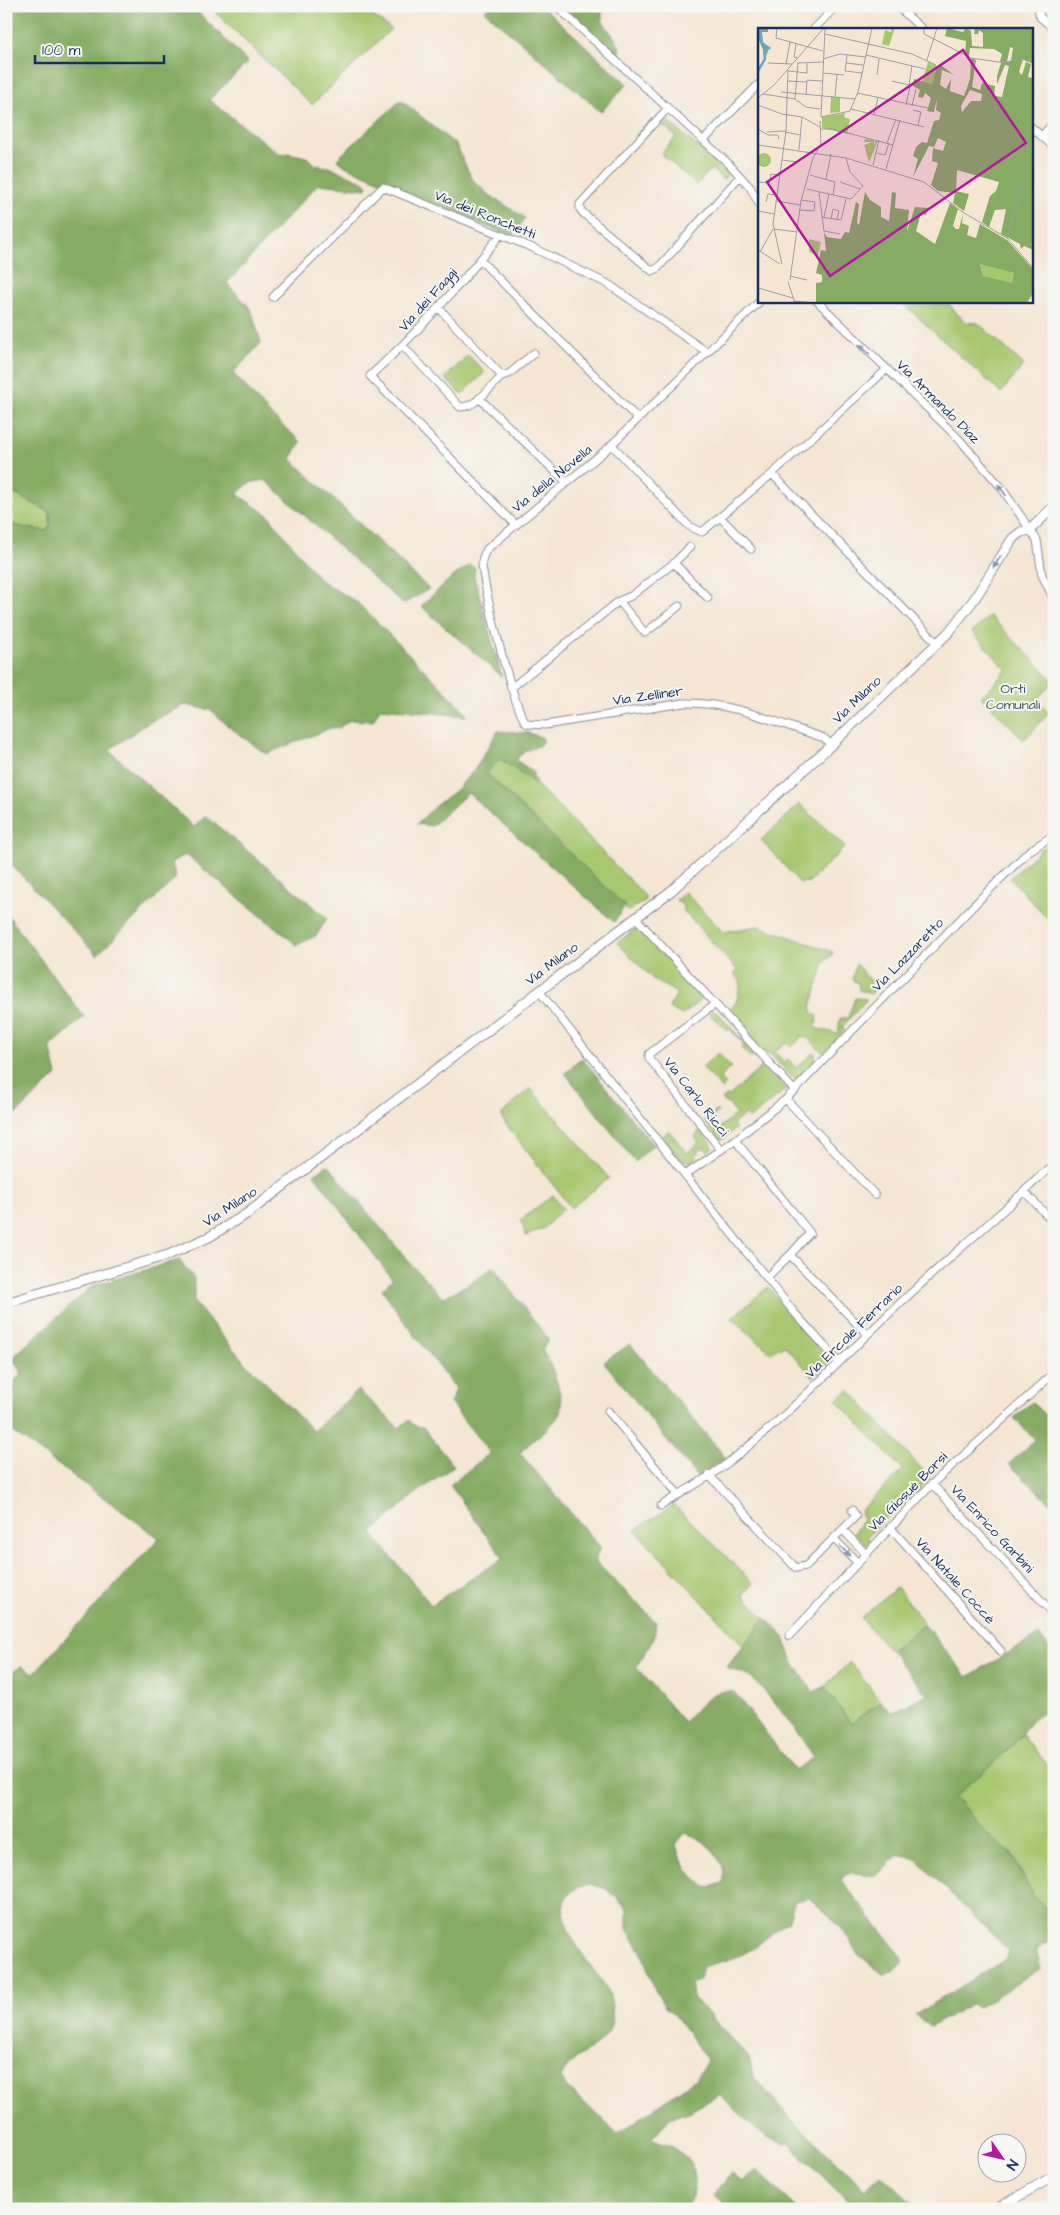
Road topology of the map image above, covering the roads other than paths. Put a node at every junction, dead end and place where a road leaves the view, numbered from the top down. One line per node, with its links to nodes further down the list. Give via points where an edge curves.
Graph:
1 (556, 6): 11 (street)
2 (836, 6): 7 (street)
3 (897, 6): 6 (street)
4 (910, 6): 6 (street)
5 (1039, 6): 9 (street, via 1040,16)
6 (904, 13): 8 (street)
7 (815, 28)
8 (921, 28)
9 (1054, 29)
10 (758, 85): 15 (street)
11 (668, 108): 15 (street); 17 (street, via 580,204 583,213 652,271)
12 (1054, 122): 14 (street)
13 (1032, 127): 14 (street)
14 (1042, 136): 16 (street)
15 (704, 140): 17 (street)
16 (1054, 147)
17 (740, 176): 18 (street)
18 (758, 202)
19 (500, 236): 20 (street, Via dei Faggi); 21 (street, Via dei Ronchetti, via 383,187); 26 (street, Via dei Ronchetti, via 608,284)
20 (480, 260): 24 (street, Via dei Faggi); 31 (street)
21 (273, 297)
22 (759, 302): 26 (street, Via della Novella)
23 (818, 302): 28 (street, Via Armando Diaz, one-way to 23)
24 (438, 308): 25 (street, Via dei Faggi); 29 (street)
25 (403, 346): 30 (street, via 460,407); 37 (street, Via dei Faggi, via 370,376)
26 (707, 352): 31 (street, Via della Novella)
27 (534, 353): 29 (street)
28 (887, 369): 33 (street); 38 (street, Via Armando Diaz, one-way to 28, via 975,456)
29 (502, 376): 30 (street)
30 (479, 398): 34 (street)
31 (638, 419): 32 (street, Via della Novella)
32 (612, 445): 34 (street, Via della Novella); 36 (street, via 689,526 702,532)
33 (772, 474): 36 (street); 46 (street)
34 (567, 483): 37 (street, Via della Novella)
35 (1054, 506): 38 (street, Via Milano)
36 (720, 517): 40 (street)
37 (516, 525): 47 (street, Via della Novella, via 487,549 482,563)
38 (1030, 530): 43 (street, Via Armando Diaz, via 1037,540 1042,575); 46 (street, Via Milano, one-way to 46, via 1013,538 962,616)
39 (690, 547): 41 (street)
40 (751, 549)
41 (674, 563): 42 (street); 44 (street, via 631,596)
42 (708, 598)
43 (1054, 600)
44 (618, 601): 45 (street, via 645,633); 47 (street)
45 (679, 606)
46 (937, 643): 49 (street, Via Milano)
47 (512, 688): 48 (street, Via della Novella)
48 (524, 722): 49 (street, Via Zelliner, via 531,726 545,725 700,702 754,715 824,738)
49 (830, 745): 51 (street, Via Milano, via 707,860)
50 (1054, 835): 54 (street, Via Lazzaretto, via 1029,851 981,898)
51 (636, 918): 52 (street, Via Milano); 53 (street)
52 (539, 991): 59 (street); 65 (street, Via Milano, via 262,1203 222,1230 168,1255)
53 (715, 1004): 54 (street); 57 (street, Via Carlo Ricci, via 649,1054 649,1058)
54 (795, 1091): 55 (street, Via Lazzaretto)
55 (786, 1099): 56 (street, Via Lazzaretto); 61 (street)
56 (735, 1140): 57 (street, Via Lazzaretto); 63 (street, via 810,1233)
57 (721, 1150): 59 (street, Via Lazzaretto)
58 (1054, 1163): 60 (street, Via Ercole Ferrario)
59 (685, 1175): 64 (street)
60 (1025, 1192): 62 (street); 66 (street, Via Ercole Ferrario)
61 (875, 1195)
62 (1054, 1223)
63 (790, 1254): 64 (street); 66 (street)
64 (767, 1277): 67 (street)
65 (6, 1303)
66 (867, 1334): 67 (street, Via Ercole Ferrario)
67 (838, 1361): 70 (street, Via Ercole Ferrario, via 817,1385 770,1427)
68 (1054, 1373): 71 (street, Via Giosuè Borsi)
69 (608, 1410): 72 (street)
70 (709, 1475): 72 (street, Via Ercole Ferrario); 77 (street, via 796,1568 806,1566)
71 (932, 1484): 75 (street, Via Giosuè Borsi); 80 (street, Via Enrico Garbini)
72 (678, 1494): 73 (street, Via Ercole Ferrario)
73 (661, 1506)
74 (852, 1510): 76 (street, via 856,1516)
75 (890, 1527): 78 (street, Via Giosuè Borsi); 82 (street, Via Natale Coccè)
76 (843, 1530): 77 (street); 78 (street)
77 (834, 1539): 79 (street, one-way to 79)
78 (865, 1554): 79 (street, Via Giosuè Borsi)
79 (856, 1562): 81 (street, Via Giosuè Borsi)
80 (1054, 1614)
81 (789, 1636)
82 (1001, 1651)
83 (1054, 2176): 84 (street)
84 (996, 2209)

